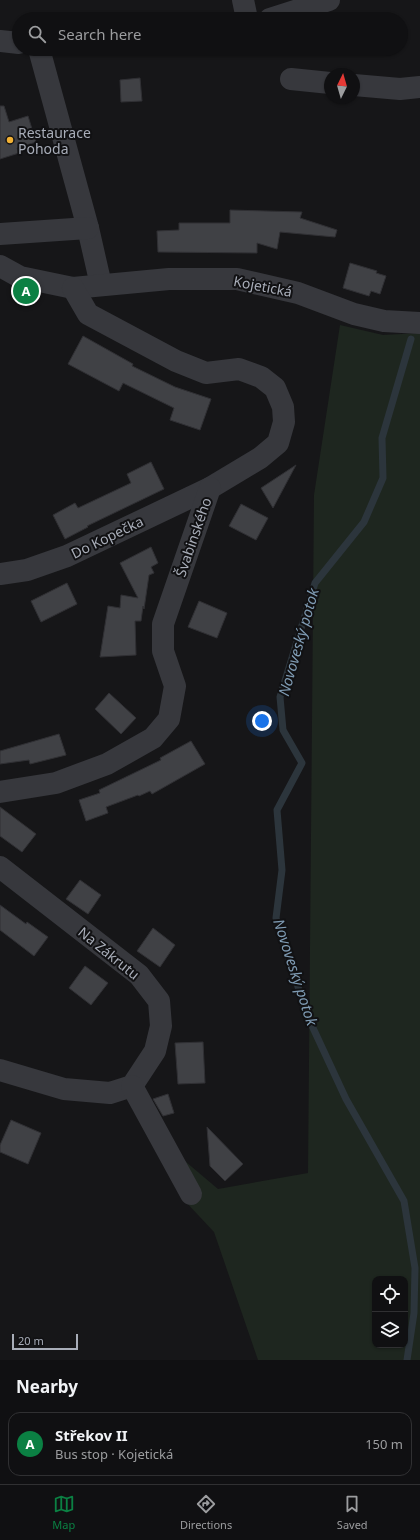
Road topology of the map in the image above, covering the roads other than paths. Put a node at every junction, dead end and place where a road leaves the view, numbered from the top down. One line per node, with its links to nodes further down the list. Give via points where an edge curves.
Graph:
1 (243, 0): 3 (street)
2 (329, 0): 4 (street)
3 (245, 12)
4 (292, 12)
5 (0, 41): 6 (street)
6 (12, 42)
7 (41, 56): 12 (street)
8 (291, 79): 9 (street)
9 (324, 82)
10 (360, 86): 11 (street, via 400,89)
11 (420, 87)
12 (88, 228): 13 (street); 15 (street)
13 (0, 234)
14 (0, 266): 16 (street, Kojetická, via 20,277)
15 (101, 285): 16 (street, Kojetická); 17 (street, Kojetická, via 169,279 237,279 298,293 354,314 384,321)
16 (74, 288): 18 (street, Švabinského, via 88,314 176,361 206,373 239,369 262,377 275,388 283,407 284,422 278,443 260,458)
17 (420, 323)
18 (210, 488): 19 (street, Do Kopečka, via 67,556 27,570); 20 (street, Švabinského, via 163,624 163,651 175,686 169,719 154,738 107,764 56,783)
19 (0, 574)
20 (0, 792)
21 (0, 867): 23 (street, Na Zákrutu, via 139,975 159,1001 161,1026 155,1051)
22 (0, 1070): 23 (street, via 64,1089 110,1093)
23 (132, 1086): 24 (street)
24 (191, 1194)

